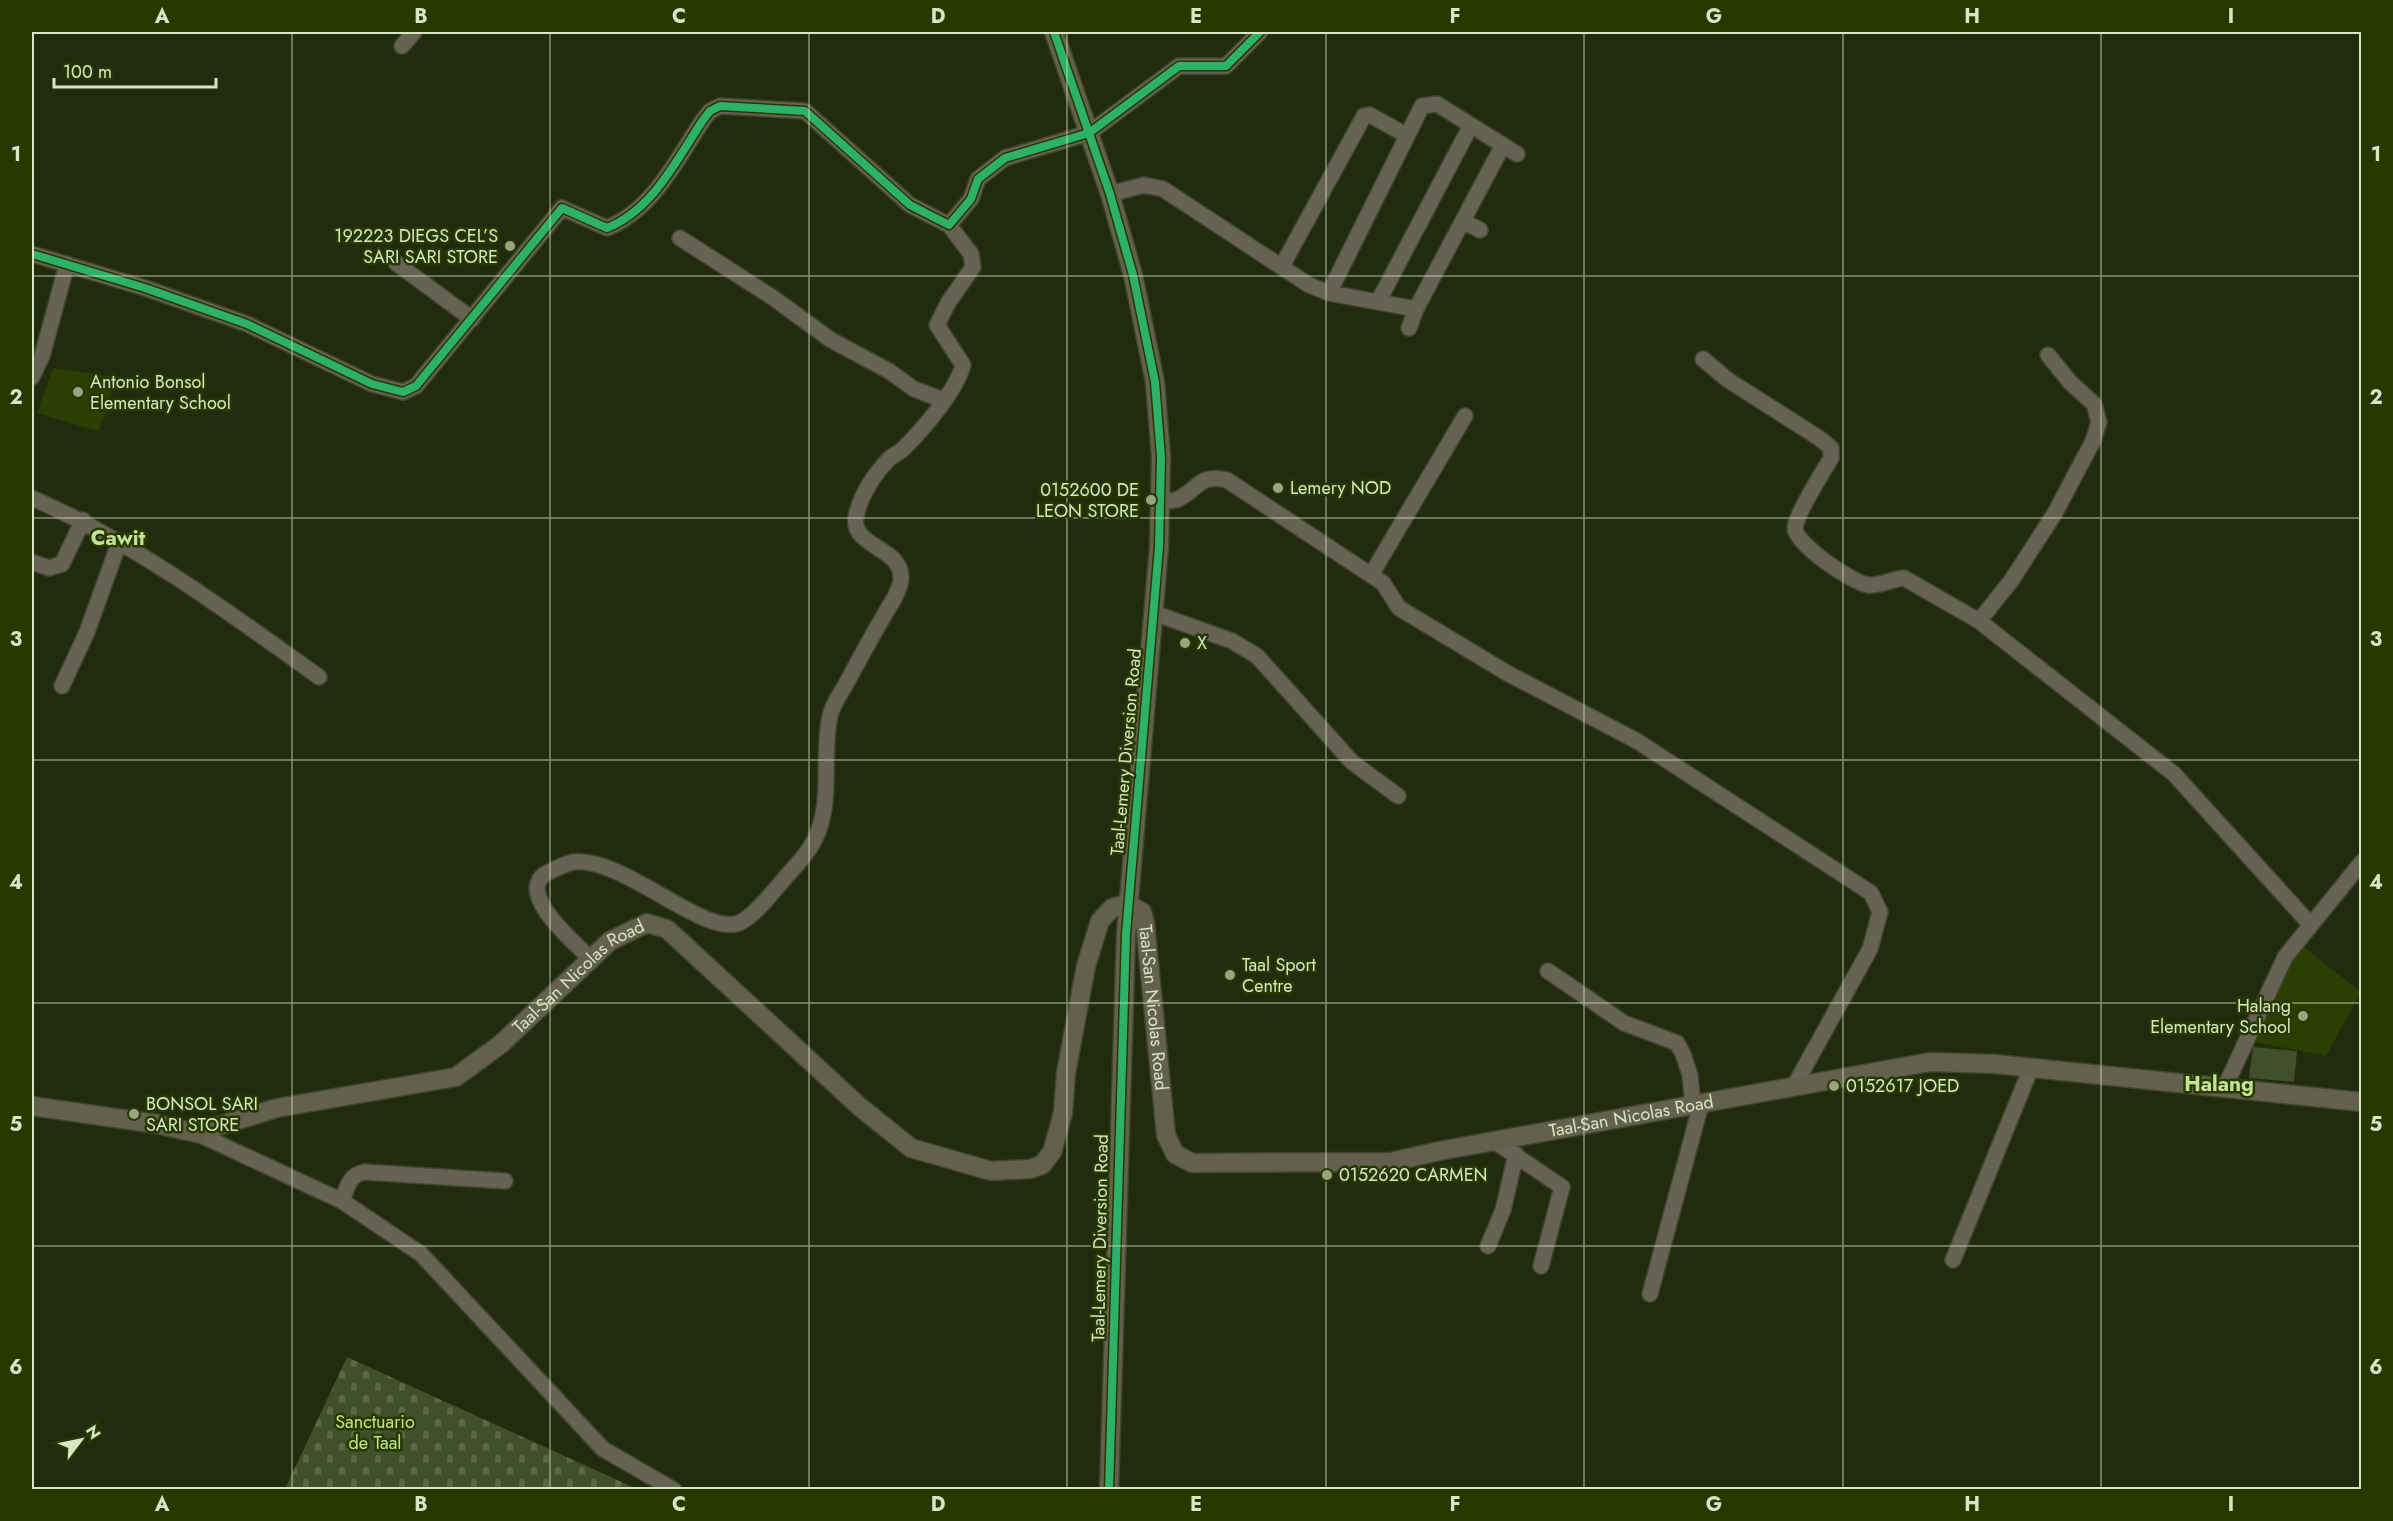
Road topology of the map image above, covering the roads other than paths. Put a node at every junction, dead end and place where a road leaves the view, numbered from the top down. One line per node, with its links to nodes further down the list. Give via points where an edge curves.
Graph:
1 (414, 32): 4 (street)
2 (1054, 32): 6 (main road, Taal-Lemery Diversion Road)
3 (1260, 32): 6 (street, via 1226,66 1179,66)
4 (402, 46)
5 (1470, 127): 7 (street, via 1437,104 1426,103 1418,110); 8 (street); 20 (street)
6 (1089, 133): 10 (main road, Taal-Lemery Diversion Road); 12 (street, via 1005,158 978,178 971,199)
7 (1406, 135): 18 (street, via 1370,115 1364,116); 19 (street)
8 (1503, 145): 9 (street); 11 (street)
9 (1517, 154)
10 (1110, 194): 18 (street, via 1144,184 1163,189); 30 (main road, Taal-Lemery Diversion Road, via 1133,275 1155,382)
11 (1463, 221): 13 (street); 21 (street)
12 (949, 225): 22 (street, via 910,205 805,111 720,106 710,111 642,208 607,228 561,208); 27 (street, via 971,254 973,267 937,325 963,365 960,378)
13 (1480, 230)
14 (680, 238): 27 (street, via 831,339 890,371 914,389)
15 (32, 254): 17 (street)
16 (396, 263): 22 (street)
17 (67, 264): 22 (street, via 247,324 372,384 403,392 416,386); 26 (street, via 42,356)
18 (1281, 266): 19 (street)
19 (1329, 293): 20 (street)
20 (1378, 302): 21 (street)
21 (1416, 309): 23 (street)
22 (472, 319)
23 (1409, 328)
24 (2048, 355): 36 (street, via 2094,405 2099,422 2094,441 2055,513 2011,581)
25 (1703, 359): 36 (street, via 1831,448 1831,458 1796,522 1797,537 1805,546 1860,583 1882,584 1904,578)
26 (32, 377)
27 (943, 400): 43 (street, via 866,489 855,518 862,536 894,557 901,579 895,597 830,714 825,802 814,841 762,904 741,922 729,925 715,922 619,870 596,862 573,862 545,872 538,881 536,894 544,909)
28 (1465, 416): 34 (street)
29 (32, 498): 31 (street)
30 (1161, 501): 34 (street, via 1176,500 1208,479 1227,480); 35 (main road, Taal-Lemery Diversion Road)
31 (83, 520): 32 (street); 33 (street, via 62,564 48,568)
32 (119, 543): 37 (street, via 229,612); 38 (street, via 87,632)
33 (32, 562)
34 (1371, 576): 47 (street, via 1390,591 1399,608 1507,673 1637,741 1871,893 1880,912 1870,949)
35 (1154, 613): 39 (street, via 1233,641 1257,656 1353,762); 41 (main road, Taal-Lemery Diversion Road)
36 (1979, 621): 42 (street, via 2174,774)
37 (319, 677)
38 (62, 686)
39 (1398, 796)
40 (2361, 862): 42 (street)
41 (1127, 904): 43 (main road, Taal-San Nicolas Road, via 1112,908 1100,921 1084,976 1066,1073 1063,1113 1052,1152 1042,1165 1030,1169 991,1171 911,1148 860,1107 667,929 647,923 610,941); 52 (main road, Taal-San Nicolas Road, via 1142,912 1145,923 1166,1135 1182,1160 1207,1164 1391,1162); 61 (main road, Taal-Lemery Diversion Road)
42 (2310, 924): 46 (street, via 2285,957)
43 (591, 959): 51 (main road, Taal-San Nicolas Road, via 501,1044 456,1077 277,1108)
44 (1548, 971): 49 (street, via 1624,1023 1677,1043)
45 (2031, 1068): 46 (main road, Taal-San Nicolas Road); 47 (main road, Taal-San Nicolas Road, via 1930,1062); 57 (street)
46 (2225, 1087): 48 (main road, Taal-San Nicolas Road)
47 (1793, 1088): 49 (main road, Taal-San Nicolas Road)
48 (2361, 1102)
49 (1697, 1105): 52 (main road, Taal-San Nicolas Road); 59 (street)
50 (32, 1106): 51 (main road)
51 (196, 1133): 55 (street)
52 (1494, 1141): 53 (street)
53 (1516, 1154): 56 (street, via 1503,1210); 58 (street, via 1562,1187)
54 (505, 1181): 55 (street, via 364,1172 350,1180)
55 (342, 1201): 60 (street, via 420,1254 603,1449)
56 (1488, 1246)
57 (1953, 1260)
58 (1541, 1266)
59 (1650, 1294)
60 (674, 1490)
61 (1109, 1490)

